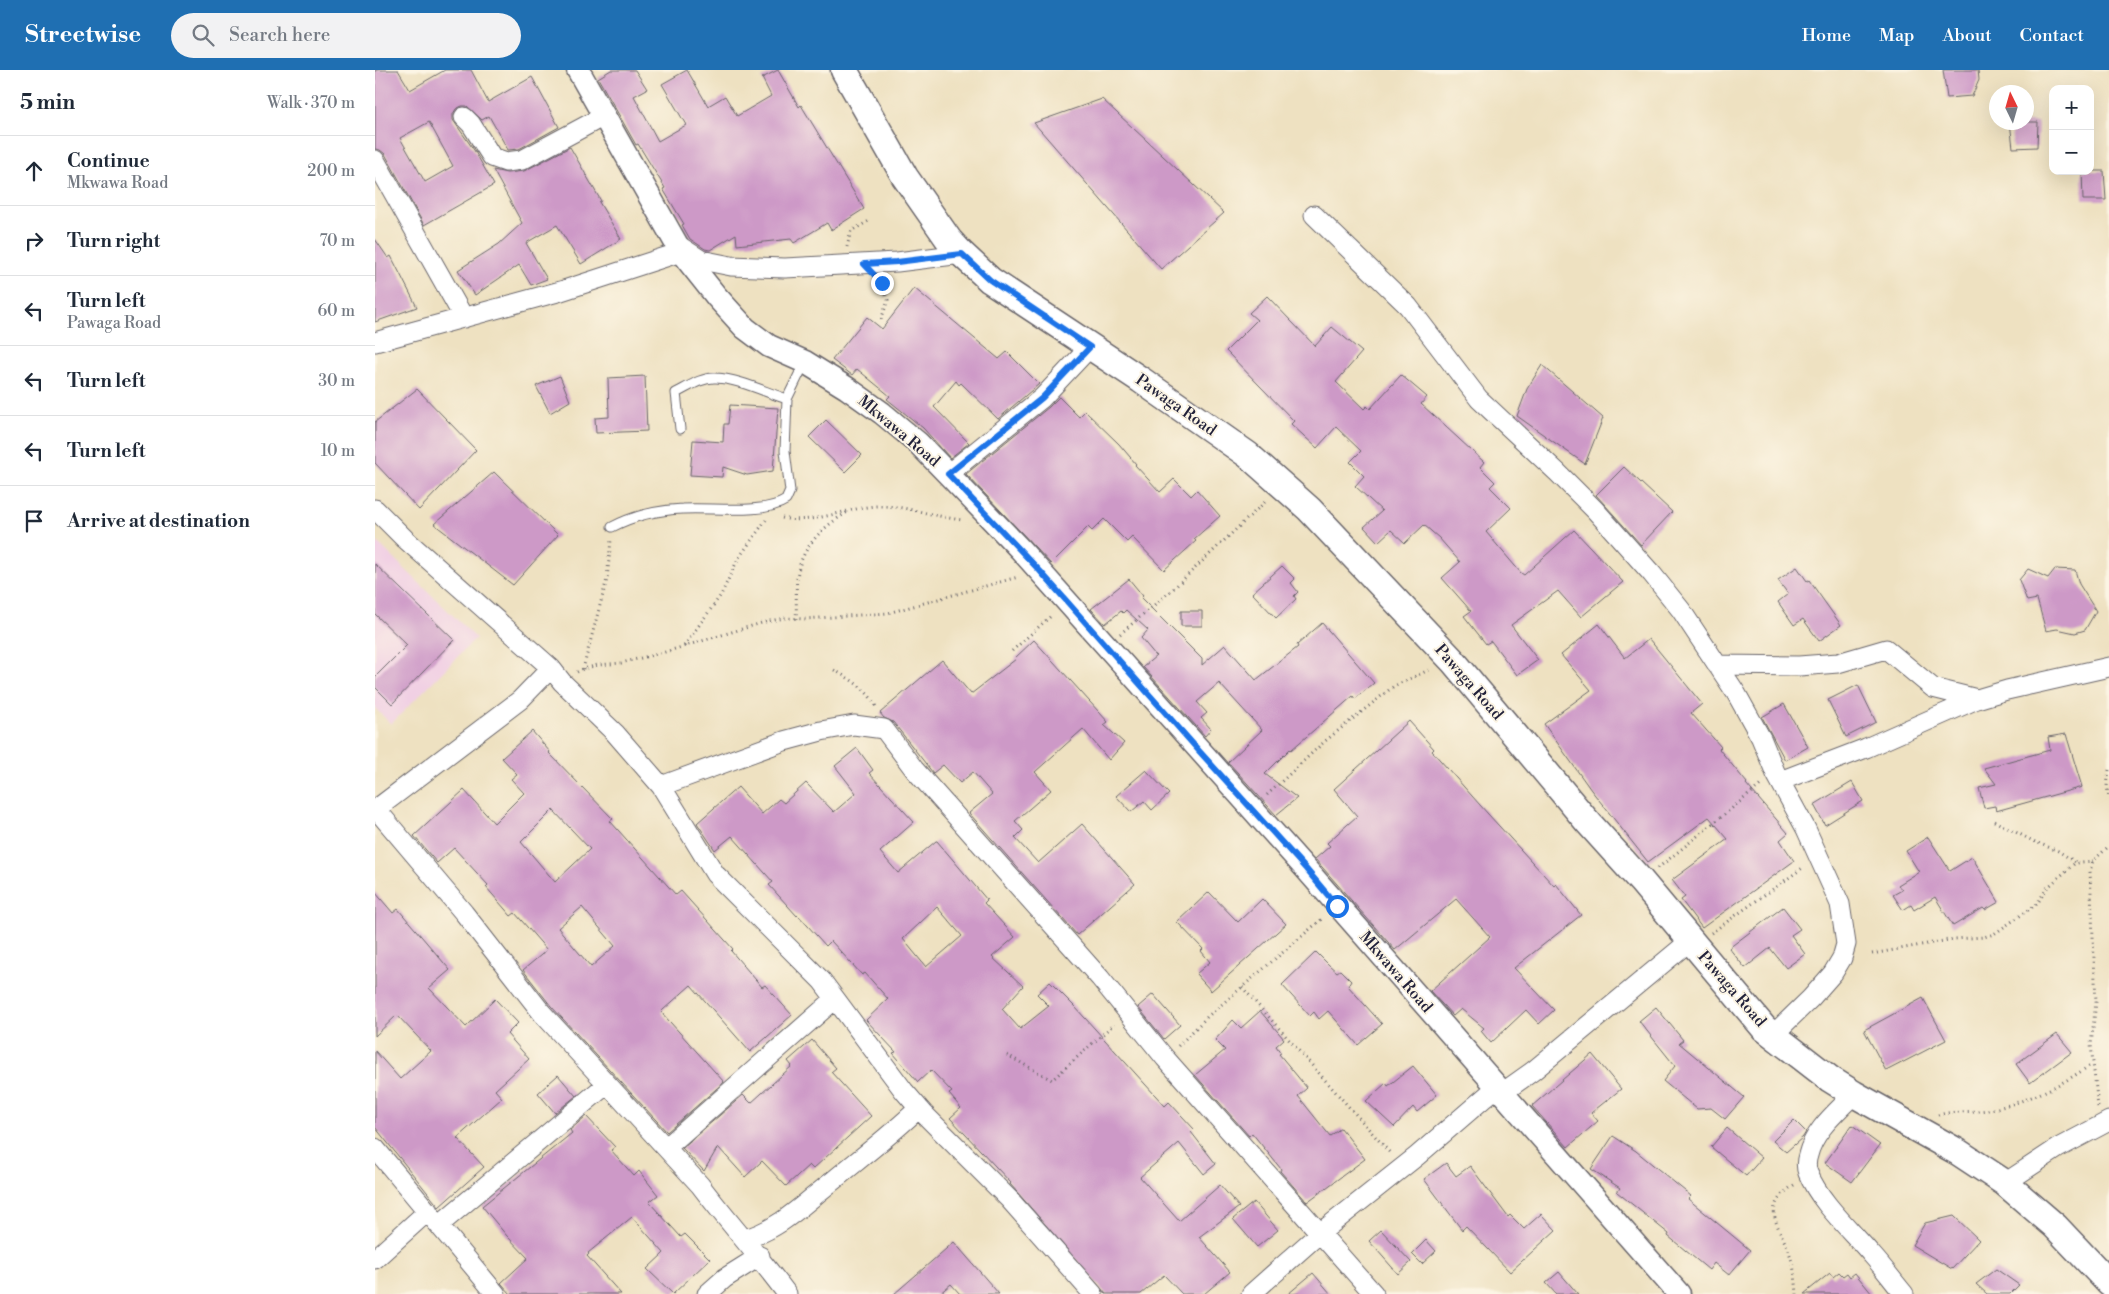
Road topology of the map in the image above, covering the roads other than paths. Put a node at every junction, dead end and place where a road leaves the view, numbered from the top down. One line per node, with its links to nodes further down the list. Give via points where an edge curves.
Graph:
1 (578, 70): 3 (street, Mkwawa Road)
2 (844, 70): 8 (main road, Pawaga Road, via 905,177)
3 (603, 116): 4 (street, via 523,160 506,162 492,157); 7 (street, Mkwawa Road)
4 (464, 117)
5 (375, 160): 9 (street)
6 (1314, 215): 18 (street, via 1408,306 1479,399 1608,524 1681,610)
7 (679, 248): 8 (street, via 701,260 731,266 785,268 897,262); 9 (street, via 561,291); 12 (street, Mkwawa Road, via 745,328 769,346)
8 (962, 254): 11 (main road, Pawaga Road, via 990,280)
9 (463, 318): 10 (street)
10 (375, 342)
11 (1090, 347): 15 (street, via 1042,398); 25 (main road, Pawaga Road, via 1248,455 1309,509 1453,661)
12 (805, 362): 13 (lane); 15 (street, Mkwawa Road, via 881,413)
13 (787, 399): 14 (lane, via 737,382 715,378 699,381 676,393); 17 (lane, via 785,451 790,491 781,504 768,508 681,509 651,513)
14 (680, 429)
15 (948, 474): 29 (street, Mkwawa Road, via 1040,571)
16 (375, 509): 20 (street)
17 (612, 527)
18 (1717, 665): 21 (street, via 1838,663 1886,649 1933,688); 22 (street, via 1736,692)
19 (2109, 667): 21 (street)
20 (556, 675): 23 (street, via 615,733); 24 (street)
21 (1977, 699): 22 (street, via 1866,748)
22 (1778, 778): 27 (street, via 1840,904 1846,944 1843,958 1833,973)
23 (661, 786): 26 (street, via 715,874 822,981); 37 (street, via 821,730 854,725 884,728 914,769)
24 (376, 809): 28 (street, via 542,1013)
25 (1692, 943): 27 (main road, Pawaga Road); 29 (street, via 1533,1071)
26 (835, 999): 31 (street); 34 (street)
27 (1773, 1035): 30 (main road, Pawaga Road)
28 (607, 1084): 34 (street); 36 (street)
29 (1499, 1090): 37 (street); 48 (street, Mkwawa Road)
30 (1854, 1094): 35 (main road, Pawaga Road, via 1958,1152); 49 (street, via 1817,1134 1806,1162 1809,1175 1815,1188)
31 (919, 1108): 38 (street, via 788,1218 765,1233); 45 (street, via 1009,1200)
32 (2105, 1123): 35 (street, via 2058,1148)
33 (375, 1148): 36 (street)
34 (667, 1148): 38 (street)
35 (2005, 1183): 41 (main road, Pawaga Road, via 2055,1226)
36 (433, 1218): 40 (street); 42 (street)
37 (1320, 1233): 46 (street); 47 (street)
38 (745, 1239): 39 (street)
39 (759, 1256): 43 (street); 44 (street)
40 (375, 1259)
41 (2109, 1283)
42 (495, 1294)
43 (707, 1294)
44 (787, 1294)
45 (1093, 1294)
46 (1251, 1294)
47 (1374, 1294)
48 (1679, 1294)
49 (1903, 1294)

